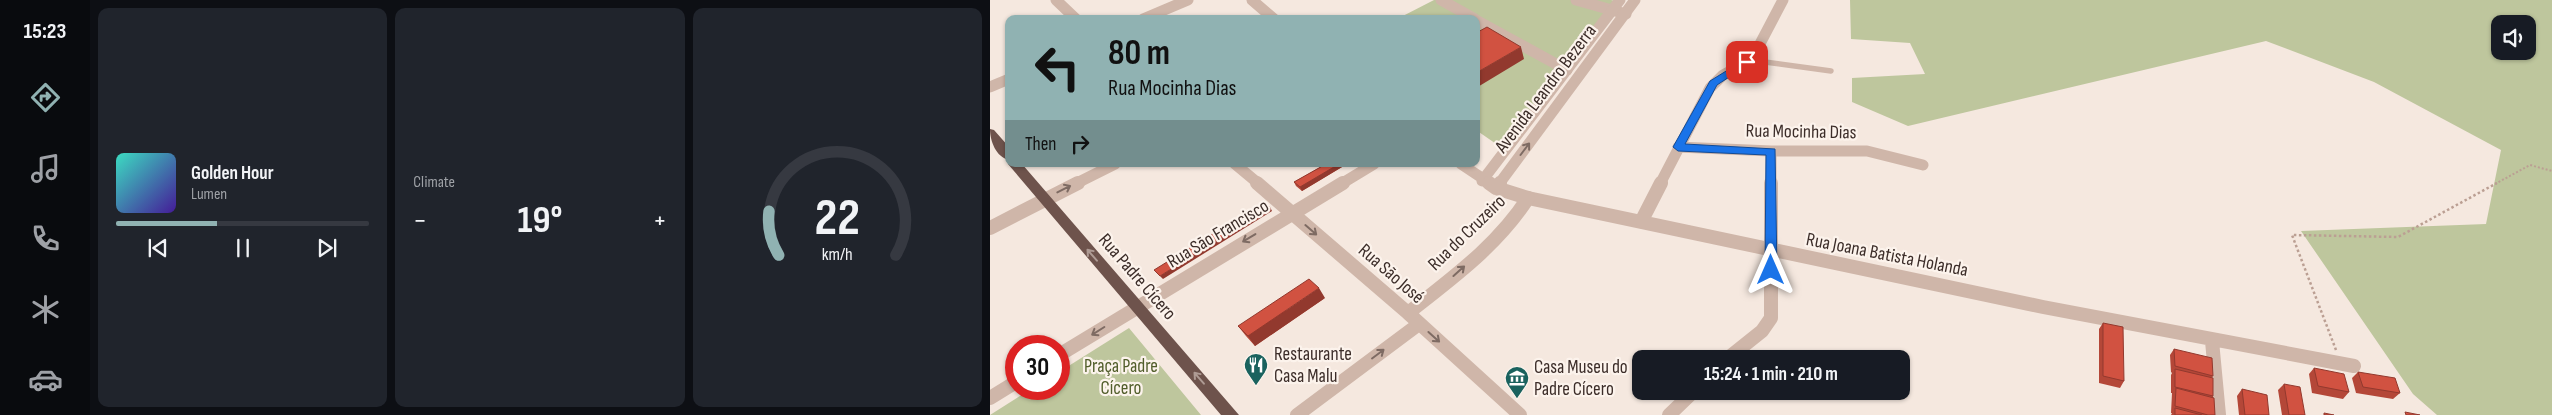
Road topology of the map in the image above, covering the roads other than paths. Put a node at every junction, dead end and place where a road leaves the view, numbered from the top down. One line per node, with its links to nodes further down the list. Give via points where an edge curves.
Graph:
1 (1056, 0): 11 (street)
2 (1188, 0): 12 (street)
3 (1252, 0): 13 (street)
4 (1441, 0): 14 (street)
5 (1576, 0): 9 (street)
6 (1620, 0): 9 (street, Avenida Leandro Bezerra)
7 (1635, 0): 10 (street, Avenida Leandro Bezerra)
8 (1783, 0): 16 (street)
9 (1612, 10): 10 (street); 17 (street, Avenida Leandro Bezerra)
10 (1626, 14): 32 (street, Avenida Leandro Bezerra, one-way to 10)
11 (1072, 15)
12 (1152, 15)
13 (1269, 15)
14 (1469, 15)
15 (1480, 21): 17 (street)
16 (1750, 60): 18 (lane); 22 (street, via 1713,83)
17 (1567, 70): 31 (street, Avenida Leandro Bezerra)
18 (1831, 71)
19 (1005, 81): 20 (street)
20 (990, 88)
21 (990, 133): 23 (highway)
22 (1678, 147): 24 (street, Rua Mocinha Dias); 36 (street)
23 (1005, 151)
24 (1771, 152): 25 (street, Rua Mocinha Dias, via 1867,151); 38 (street)
25 (1922, 165)
26 (1017, 167): 34 (highway, Rua Padre Cícero)
27 (1109, 167): 34 (street, one-way to 27)
28 (1238, 167): 35 (street, Rua São José)
29 (1369, 167): 35 (street, Rua São Francisco)
30 (1464, 167): 31 (street)
31 (1482, 181): 32 (street)
32 (1496, 188): 33 (street, Rua Joana Batista Holanda)
33 (1528, 198): 36 (street, Rua Joana Batista Holanda); 40 (street, Rua do Cruzeiro, one-way to 33, via 1497,237)
34 (1044, 200): 37 (street); 39 (highway, Rua Padre Cícero, one-way to 34)
35 (1291, 213): 39 (street, Rua São Francisco, one-way to 39); 40 (street, Rua São José, one-way to 40)
36 (1641, 222): 38 (street, Rua Joana Batista Holanda)
37 (990, 228)
38 (1771, 252): 41 (street, Rua Joana Batista Holanda); 43 (street, via 1770,318 1762,331)
39 (1137, 307): 42 (street, Rua São Francisco, one-way to 42); 48 (highway, Rua Padre Cícero, one-way to 39)
40 (1414, 318): 49 (street, Rua do Cruzeiro, one-way to 40); 50 (street, Rua São José, one-way to 50)
41 (2212, 341): 44 (street, Rua Joana Batista Holanda); 52 (street)
42 (1070, 349)
43 (1738, 350)
44 (2347, 364)
45 (1005, 389): 46 (street)
46 (990, 398)
47 (1685, 400): 51 (street)
48 (1231, 415)
49 (1297, 415)
50 (1520, 415)
51 (1669, 415)
52 (2219, 415)

